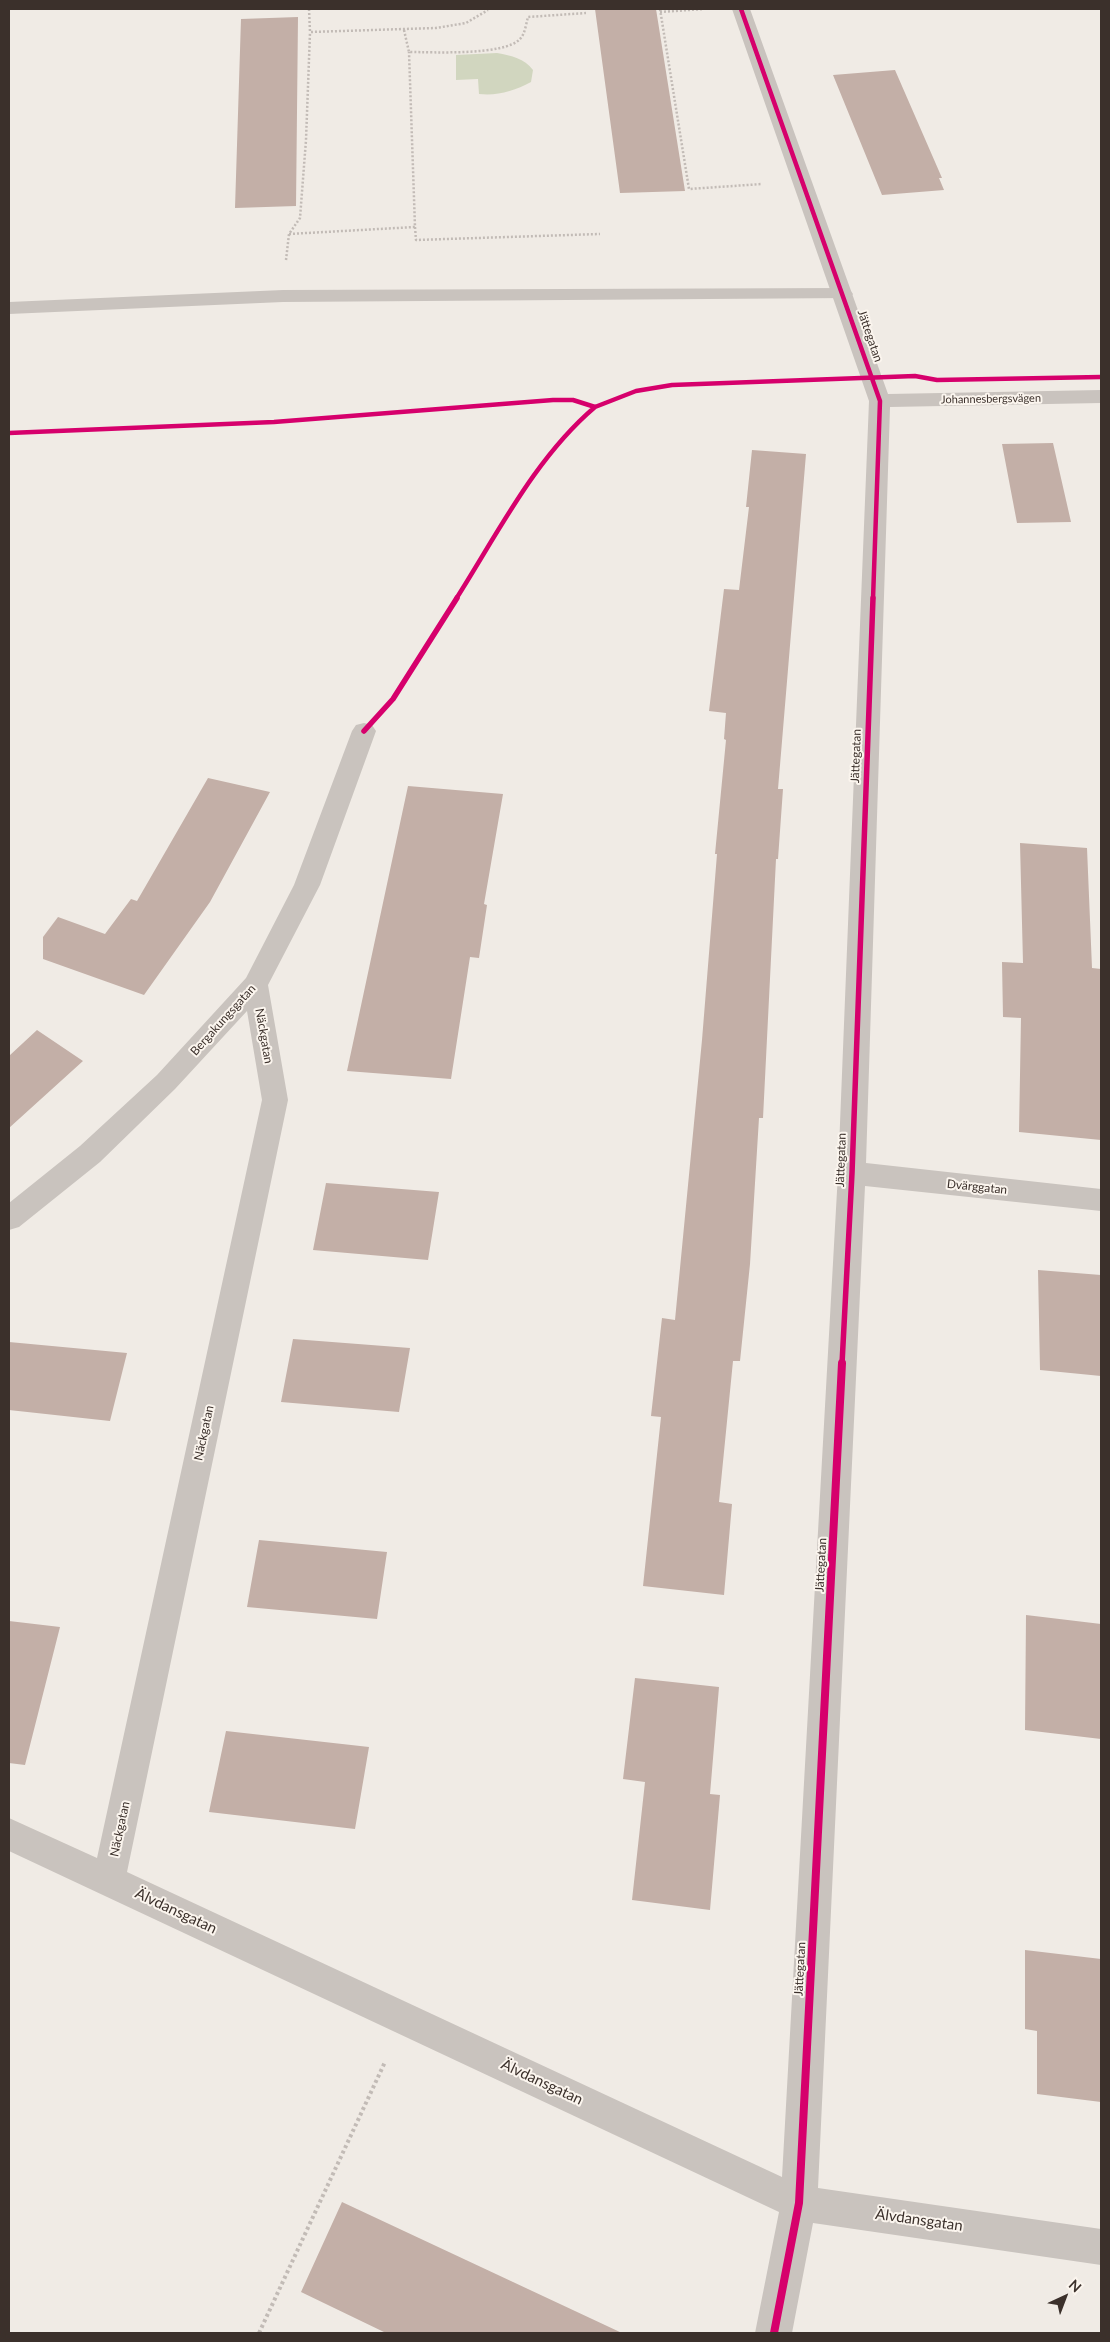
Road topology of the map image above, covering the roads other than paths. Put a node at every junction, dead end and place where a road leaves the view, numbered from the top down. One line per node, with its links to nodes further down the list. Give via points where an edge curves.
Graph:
1 (741, 9): 2 (street, Jättegatan)
2 (843, 294): 3 (street, via 283,296); 5 (street, Jättegatan)
3 (9, 308)
4 (1101, 396): 5 (street, Johannesbergsvägen)
5 (880, 401): 8 (street, Jättegatan)
6 (364, 732): 7 (street, Bergakungsgatan, via 308,885)
7 (255, 985): 10 (street, Bergakungsgatan, via 125,1122); 12 (street, Näckgatan, via 275,1100)
8 (852, 1174): 9 (street, Dvärggatan); 13 (street, Jättegatan)
9 (1101, 1200)
10 (9, 1219)
11 (9, 1834): 12 (street, Älvdansgatan)
12 (109, 1880): 13 (street, Älvdansgatan)
13 (800, 2203): 14 (street, Älvdansgatan); 15 (street, Jättegatan)
14 (1101, 2247)
15 (774, 2333)

